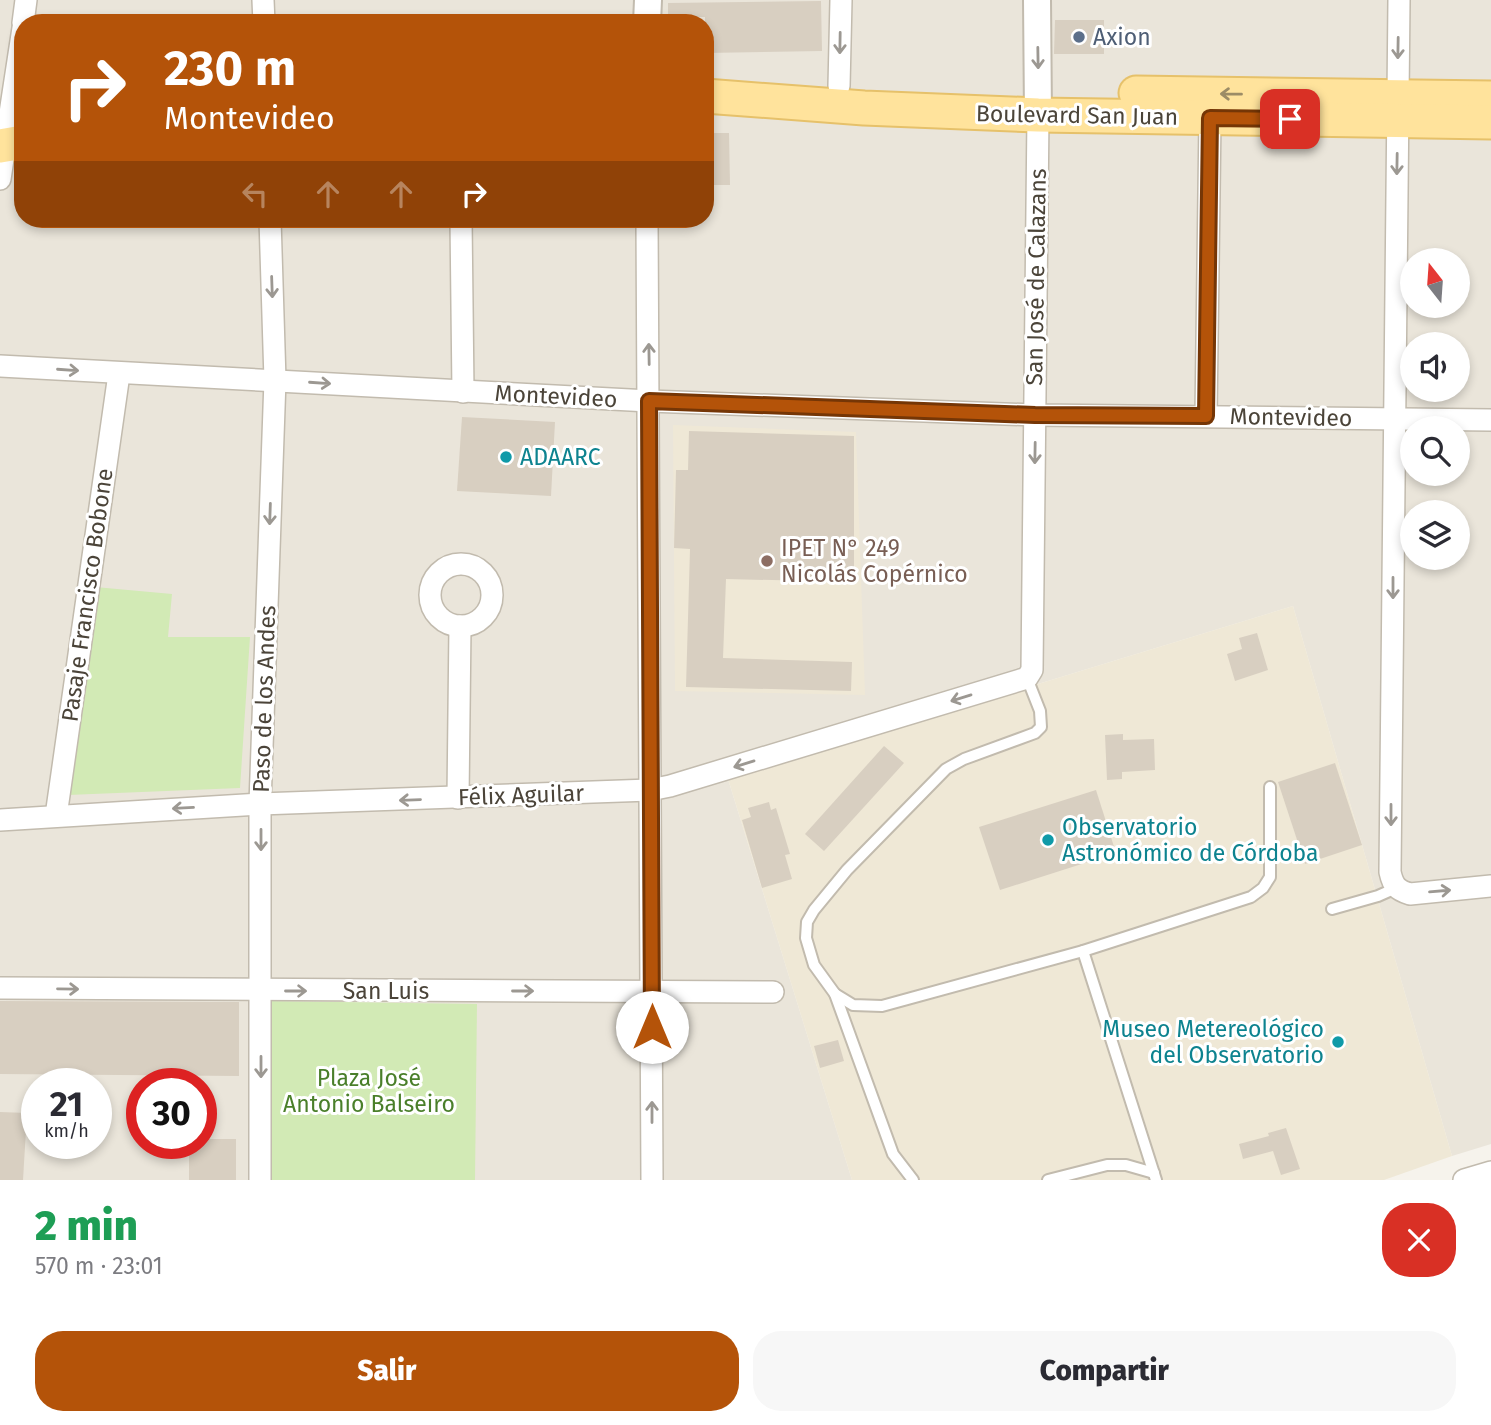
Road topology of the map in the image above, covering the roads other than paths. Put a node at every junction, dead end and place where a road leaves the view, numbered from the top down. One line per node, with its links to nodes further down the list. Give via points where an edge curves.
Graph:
1 (841, 0): 5 (street, one-way to 5)
2 (1037, 0): 9 (street, San José de Calazans, one-way to 9)
3 (1399, 0): 10 (street, one-way to 10)
4 (714, 76): 5 (main road, Boulevard San Juan)
5 (839, 86): 9 (main road, Boulevard San Juan)
6 (714, 97): 9 (main road, Boulevard San Juan, via 863,108)
7 (1491, 98): 10 (main road, Boulevard San Juan)
8 (14, 104): 13 (street)
9 (1038, 104): 10 (main road, Boulevard San Juan, one-way to 9); 11 (main road, Boulevard San Juan); 22 (street, San José de Calazans)
10 (1397, 109): 11 (main road, Boulevard San Juan); 12 (main road, Boulevard San Juan); 24 (street, one-way to 24)
11 (1210, 118): 23 (street)
12 (1491, 122)
13 (8, 157)
14 (270, 228): 19 (street, Paso de los Andes, one-way to 19)
15 (461, 228): 20 (street)
16 (647, 228): 21 (street, one-way to 16)
17 (0, 366): 18 (street, Montevideo, one-way to 18)
18 (119, 374): 19 (street, Montevideo); 32 (street, Pasaje Francisco Bobone)
19 (275, 380): 20 (street, Montevideo, one-way to 20); 31 (street, Paso de los Andes, one-way to 31)
20 (463, 392): 21 (street, Montevideo)
21 (649, 401): 22 (street, Montevideo); 29 (street)
22 (1035, 415): 23 (street, Montevideo); 27 (street, San José de Calazans, one-way to 27, via 1032,670)
23 (1206, 416): 24 (street, Montevideo)
24 (1394, 418): 25 (street, Montevideo); 34 (street, one-way to 34, via 1390,872)
25 (1491, 420)
26 (460, 626): 30 (street)
27 (1027, 678): 29 (street, Félix Aguilar, one-way to 29); 42 (lane, via 1041,727 946,769 814,910 806,938 814,965)
28 (1270, 787): 37 (lane, via 1270,877 1263,888 1251,897)
29 (650, 790): 30 (street, Félix Aguilar); 40 (street)
30 (458, 798): 31 (street, Félix Aguilar, one-way to 31)
31 (260, 804): 32 (street, Félix Aguilar, one-way to 32); 39 (street, Paso de los Andes, one-way to 39)
32 (55, 816): 33 (street, Félix Aguilar)
33 (0, 820)
34 (1394, 886): 35 (street, one-way to 35, via 1410,894); 36 (lane, via 1378,896)
35 (1491, 886)
36 (1332, 909)
37 (1083, 951): 42 (lane, via 882,1006 853,1005); 44 (lane)
38 (0, 988): 39 (street, San Luis, one-way to 39)
39 (262, 991): 40 (street, San Luis, one-way to 40); 45 (street, Paso de los Andes, one-way to 45)
40 (652, 991): 41 (street, San Luis); 46 (street, one-way to 40)
41 (773, 992)
42 (835, 995): 47 (lane, via 893,1154)
43 (1491, 1172): 49 (street)
44 (1155, 1177): 48 (lane, via 1126,1165 1107,1165)
45 (260, 1180)
46 (652, 1180)
47 (914, 1180)
48 (1048, 1180)
49 (1464, 1180)

